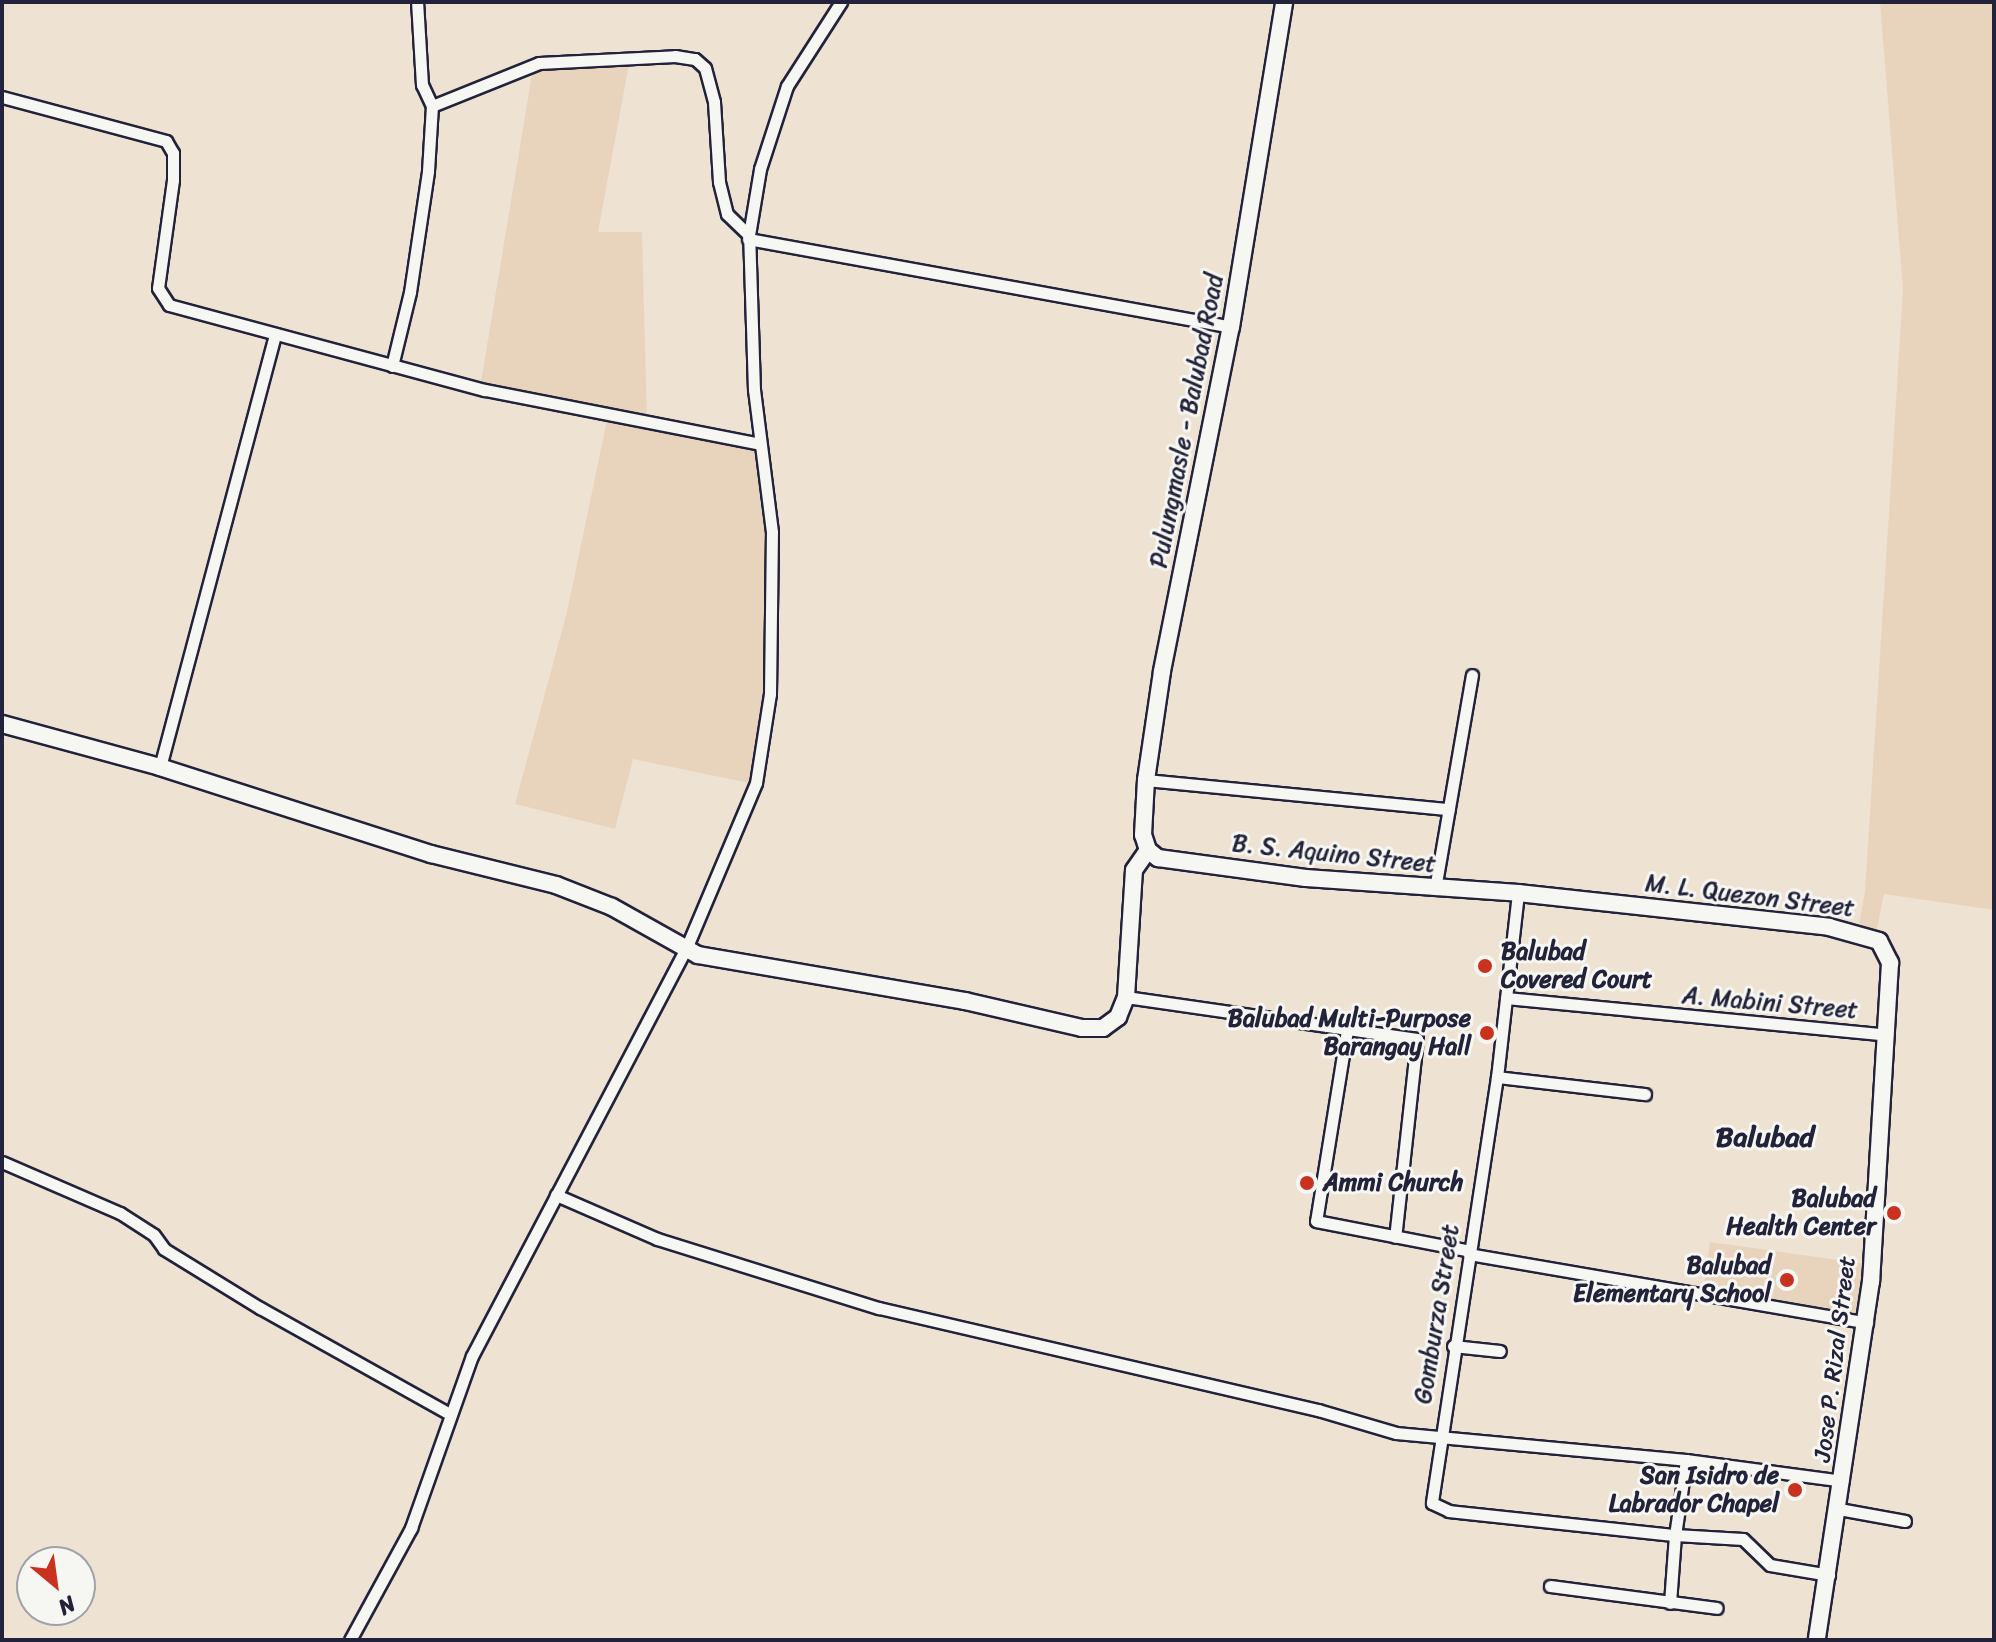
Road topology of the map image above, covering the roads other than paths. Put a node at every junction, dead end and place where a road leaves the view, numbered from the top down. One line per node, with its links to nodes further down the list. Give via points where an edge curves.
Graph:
1 (417, 2): 5 (street, via 422,85)
2 (841, 2): 6 (street, via 787,86 760,169)
3 (1284, 2): 7 (street, Pulungmasle - Balubad Road)
4 (2, 97): 8 (street, via 166,141 174,166 158,278 162,298 179,309)
5 (432, 106): 6 (street, via 539,63 695,59 705,68 714,102 719,182 727,214); 9 (street, via 425,199)
6 (748, 237): 7 (street); 10 (street)
7 (1231, 327): 14 (street, Pulungmasle - Balubad Road, via 1162,671)
8 (275, 334): 9 (street); 13 (street)
9 (392, 366): 10 (street, via 584,412)
10 (760, 444): 19 (street, via 772,532 772,650 764,742 756,783)
11 (1472, 675): 15 (street)
12 (2, 724): 13 (street)
13 (160, 767): 19 (street, via 431,854 556,885 612,907)
14 (1146, 780): 15 (street); 16 (street, Pulungmasle - Balubad Road, via 1143,835)
15 (1449, 809): 17 (street)
16 (1148, 850): 17 (street, B. S. Aquino Street, via 1158,858); 20 (street, via 1134,870)
17 (1435, 889): 18 (street, B. S. Aquino Street)
18 (1518, 893): 21 (street, Gomburza Street); 23 (street, M. L. Quezon Street, via 1829,927 1871,937 1890,963)
19 (685, 951): 20 (street, via 965,1001 1082,1028 1103,1028 1118,1017); 27 (street)
20 (1126, 997): 22 (street)
21 (1506, 998): 23 (street, A. Mabini Street); 24 (street, Gomburza Street)
22 (1347, 1030): 28 (street, via 1417,1039); 28 (street, via 1316,1221)
23 (1887, 1035): 30 (street, Jose P. Rizal Street)
24 (1497, 1077): 25 (street); 29 (street, Gomburza Street)
25 (1645, 1094)
26 (2, 1162): 33 (street, via 120,1213 154,1235 164,1249 260,1308)
27 (556, 1195): 33 (street, via 472,1356); 34 (street, via 657,1239 763,1275 954,1329 1318,1410 1396,1433)
28 (1395, 1237): 29 (street)
29 (1470, 1253): 30 (street); 31 (street, Gomburza Street)
30 (1867, 1323): 36 (street, Jose P. Rizal Street)
31 (1453, 1346): 32 (street); 34 (street, Gomburza Street)
32 (1500, 1351)
33 (450, 1414): 44 (street, via 411,1528)
34 (1440, 1435): 35 (street, Gomburza Street); 39 (street, via 1432,1503 1449,1511)
35 (1686, 1460): 36 (street, Gomburza Street); 39 (street)
36 (1843, 1481): 37 (street, Jose P. Rizal Street)
37 (1839, 1509): 38 (street); 40 (street, Jose P. Rizal Street)
38 (1905, 1521)
39 (1675, 1535): 40 (street, via 1743,1539 1770,1565); 42 (street)
40 (1829, 1575): 45 (street, Jose P. Rizal Street)
41 (1550, 1586): 42 (street)
42 (1670, 1603): 43 (street)
43 (1717, 1608)
44 (350, 1640)
45 (1817, 1640)

